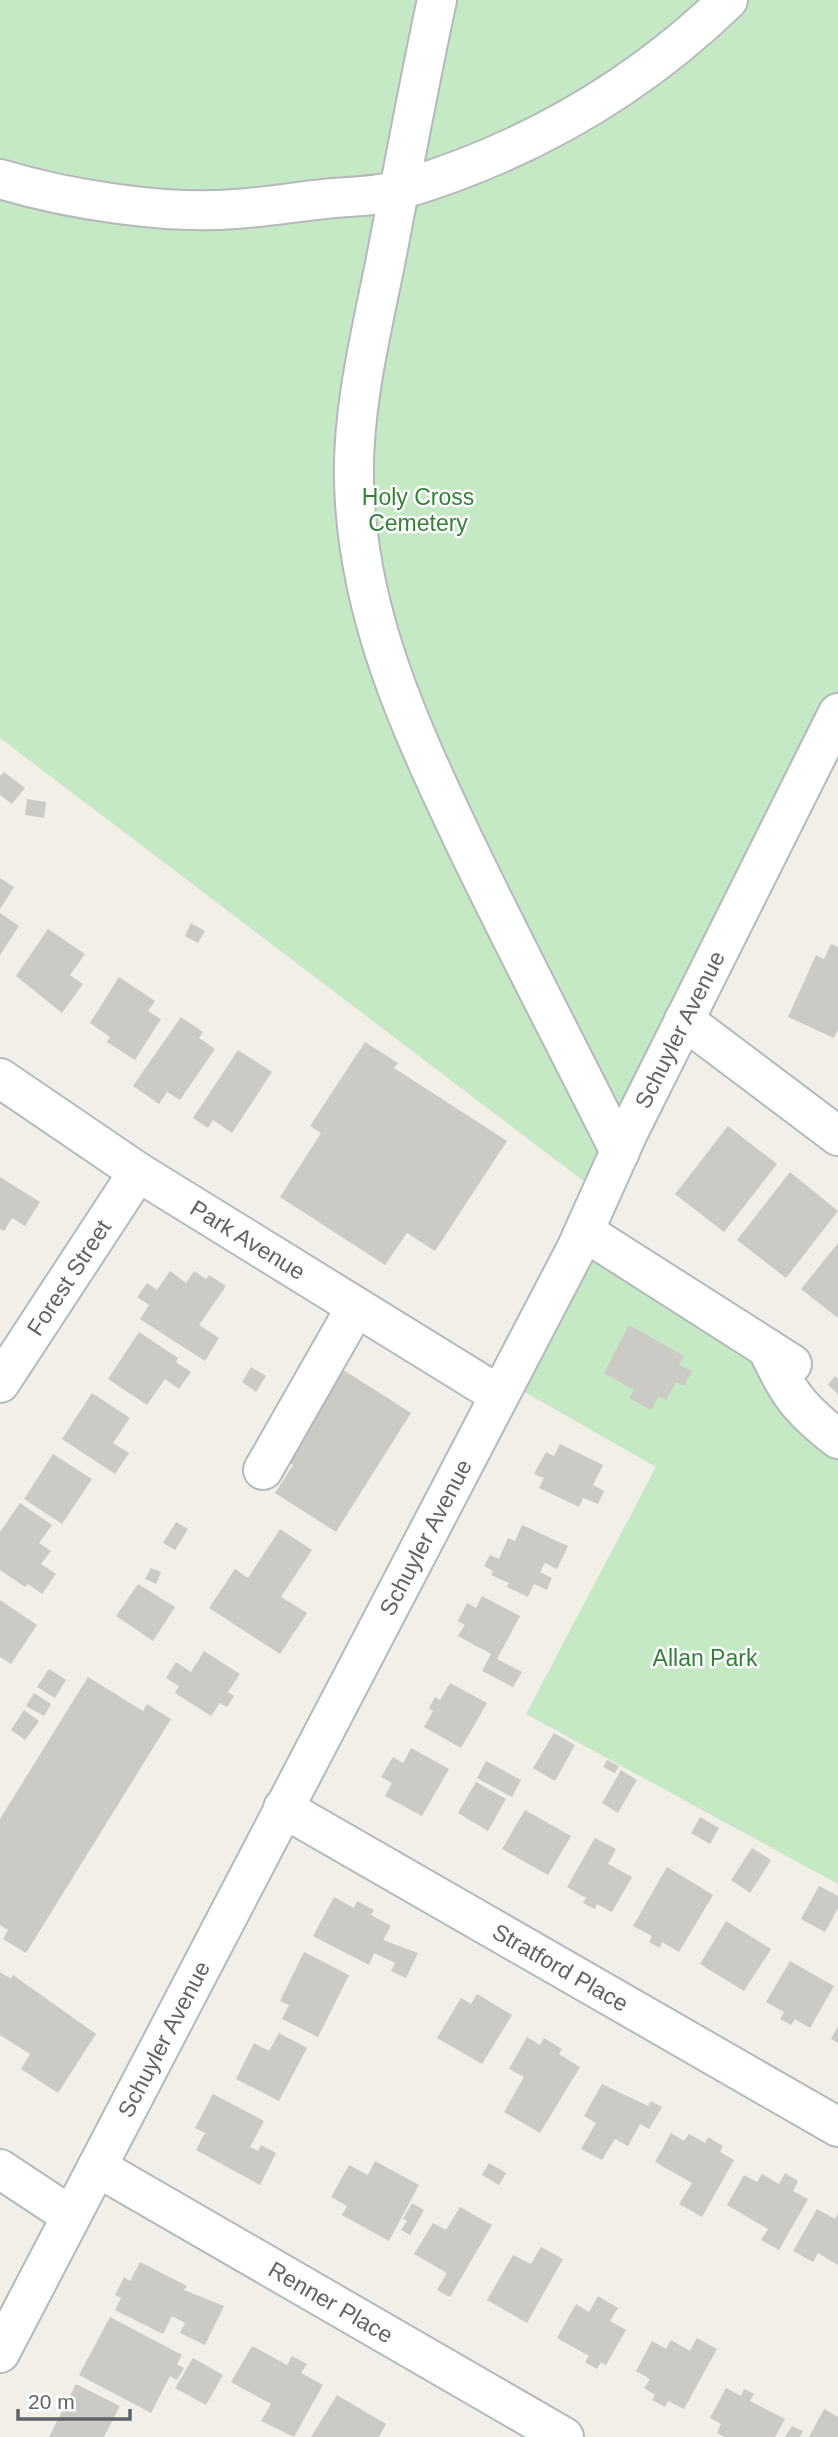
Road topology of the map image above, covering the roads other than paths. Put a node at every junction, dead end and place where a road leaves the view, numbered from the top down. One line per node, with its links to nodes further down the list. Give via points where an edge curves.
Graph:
1 (437, 0): 4 (street)
2 (729, 0): 4 (street, via 668,55 607,99 474,165)
3 (0, 178): 4 (street, via 89,198 232,210)
4 (400, 190): 9 (street, via 360,400 354,480 370,603 391,677 420,748)
5 (838, 713): 6 (street, Schuyler Avenue)
6 (684, 1020): 8 (street); 9 (street, Schuyler Avenue)
7 (0, 1078): 10 (street, Park Avenue)
8 (838, 1136)
9 (620, 1152): 11 (street, Schuyler Avenue)
10 (138, 1172): 12 (street, Park Avenue); 13 (street, Forest Street)
11 (585, 1232): 14 (street, Schuyler Avenue); 15 (street, via 780,1356 787,1391 799,1408)
12 (356, 1307): 14 (street, Park Avenue); 16 (street)
13 (0, 1382)
14 (499, 1395): 17 (street, Schuyler Avenue)
15 (838, 1439)
16 (263, 1470)
17 (283, 1808): 18 (street, Stratford Place); 19 (street, Schuyler Avenue)
18 (838, 2127)
19 (97, 2167): 21 (street, Schuyler Avenue); 23 (street, Renner Place)
20 (0, 2169): 21 (street)
21 (71, 2216): 22 (street, Schuyler Avenue)
22 (0, 2353)
23 (564, 2437)

